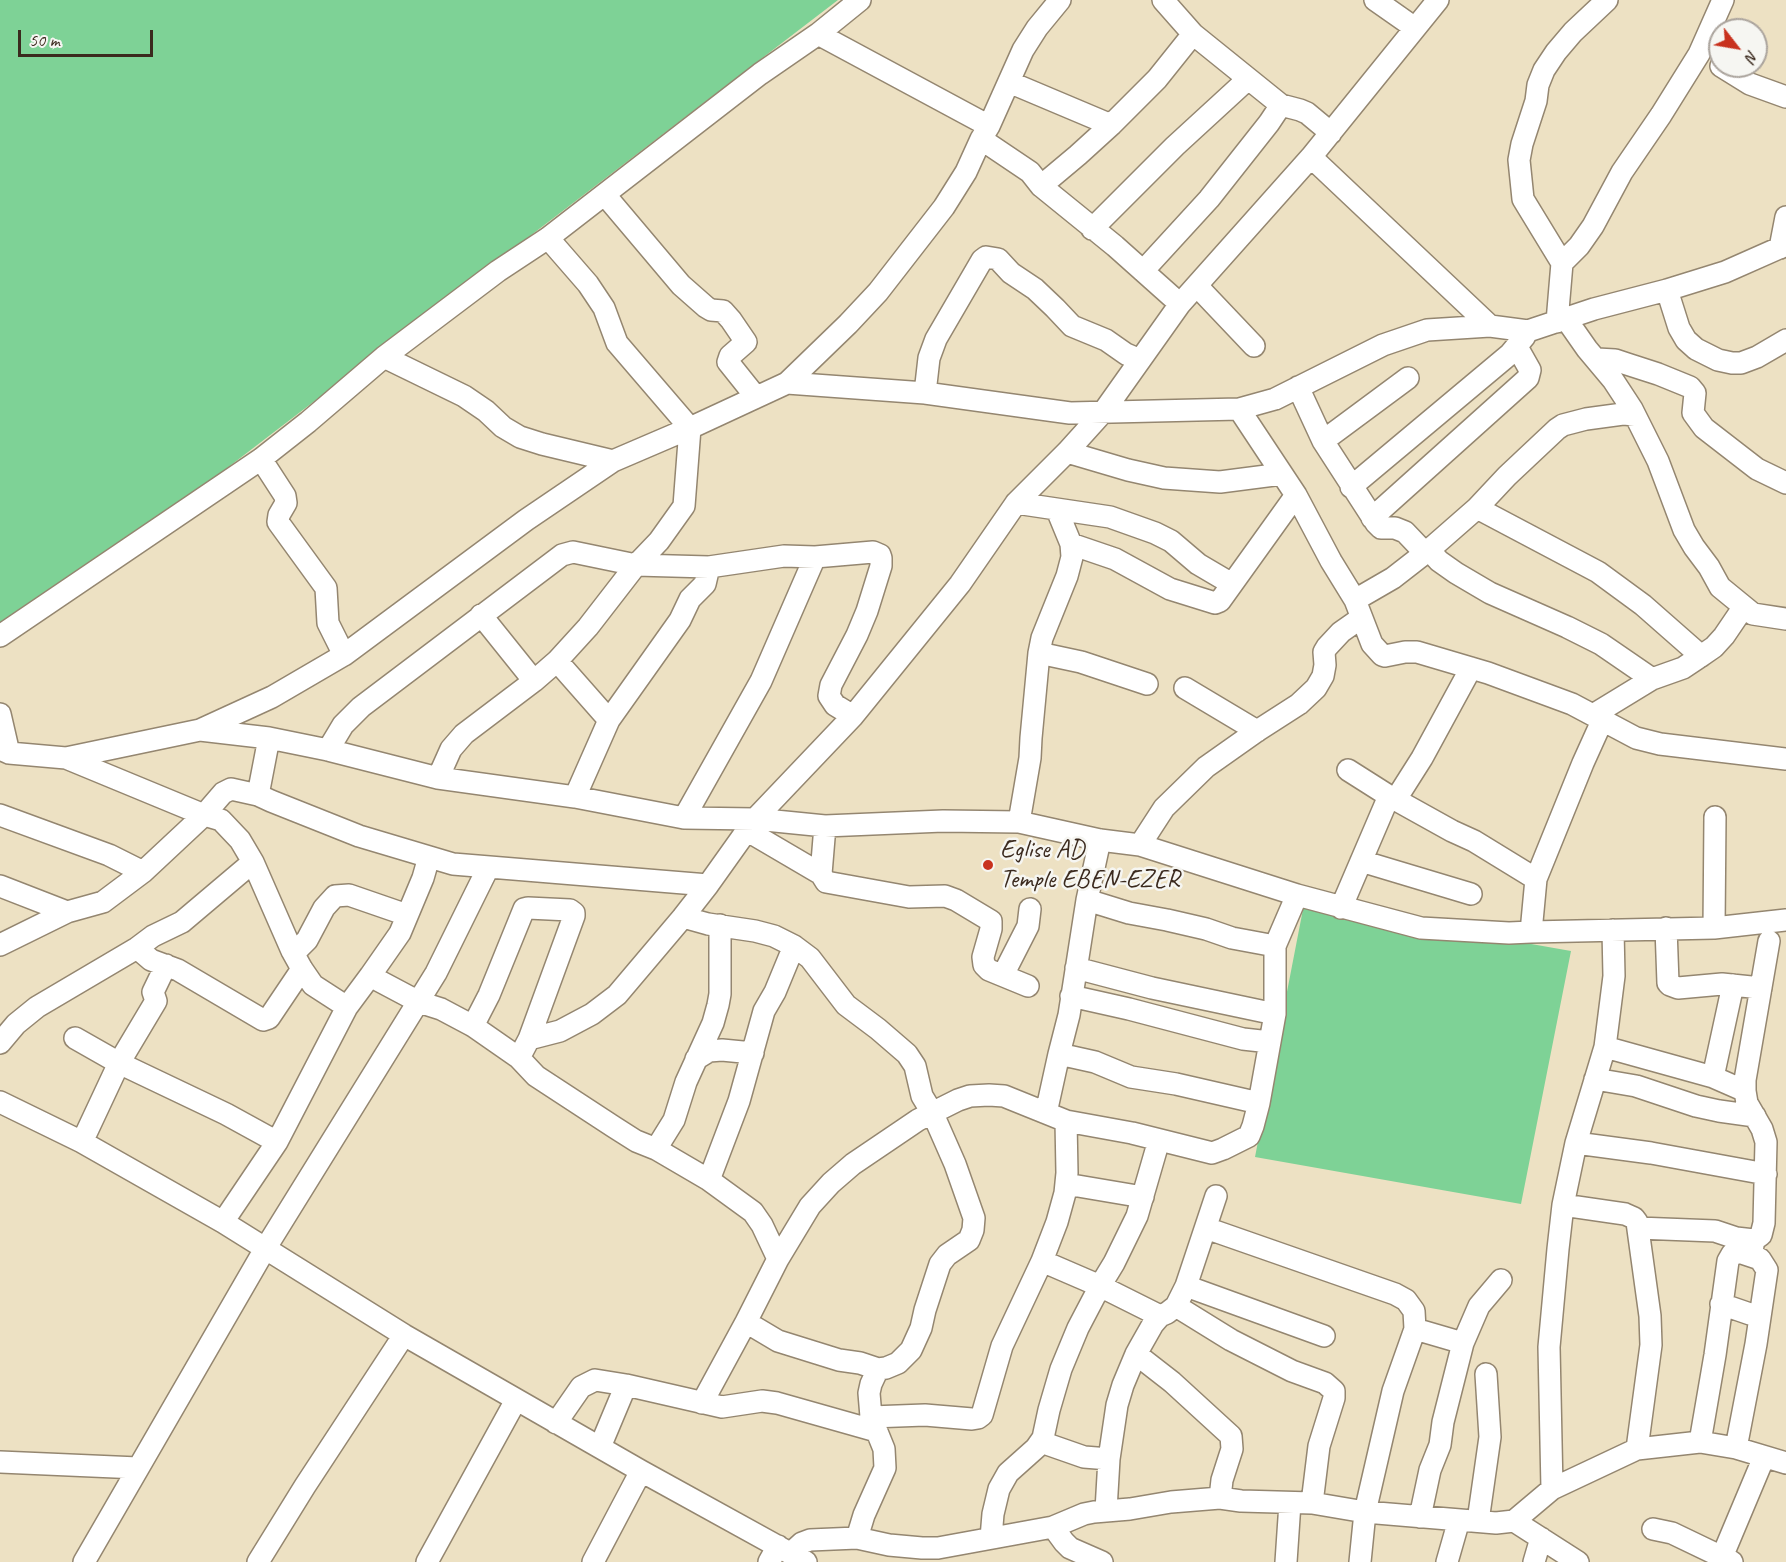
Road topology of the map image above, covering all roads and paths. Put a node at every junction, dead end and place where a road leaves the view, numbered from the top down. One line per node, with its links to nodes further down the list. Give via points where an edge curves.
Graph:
1 (860, 0): 9 (street)
2 (1060, 0): 15 (street, via 1023,50)
3 (1163, 0): 10 (street)
4 (1375, 0): 8 (street)
5 (1438, 0): 8 (street)
6 (1606, 0): 28 (street, via 1573,32 1544,70 1519,160 1523,199)
7 (1723, 0): 11 (street)
8 (1415, 28): 20 (street)
9 (818, 34): 19 (street); 23 (street, via 760,74)
10 (1193, 34): 14 (street); 18 (street)
11 (1699, 54): 12 (street); 28 (street, via 1622,172 1593,225)
12 (1708, 59)
13 (1740, 78): 16 (street)
14 (1248, 79): 17 (street); 25 (street)
15 (1008, 82): 18 (street); 19 (street)
16 (1786, 97)
17 (1281, 105): 20 (street, via 1300,110); 29 (street, via 1209,199)
18 (1111, 124): 22 (street)
19 (985, 133): 22 (street); 42 (street, via 944,207 878,292)
20 (1331, 133): 21 (street)
21 (1311, 158): 30 (street); 34 (street)
22 (1041, 186): 25 (street)
23 (605, 195): 26 (street); 45 (street, via 681,285 706,307 723,311 732,320 746,342 728,362)
24 (1786, 217): 27 (street)
25 (1092, 229): 29 (street)
26 (548, 238): 38 (street); 49 (street, via 604,308 617,343)
27 (1783, 247): 31 (street, via 1725,272)
28 (1563, 263): 33 (street)
29 (1143, 271): 32 (street)
30 (1197, 286): 32 (street); 37 (street)
31 (1667, 290): 33 (street); 36 (street, via 1686,340 1718,360 1741,363)
32 (1180, 304): 40 (street)
33 (1562, 321): 35 (street); 39 (street)
34 (1490, 326): 35 (street); 43 (street, via 1427,330 1383,345)
35 (1523, 339): 56 (street); 61 (street, via 1530,370 1528,378)
36 (1786, 340)
37 (1254, 346)
38 (384, 357): 52 (street); 53 (street, via 464,396 520,437)
39 (1596, 359): 48 (street); 55 (street, via 1615,360 1690,387 1695,393 1693,413 1704,428 1757,469)
40 (1140, 360): 44 (street, via 1072,326 998,259 986,257 936,339 929,358); 47 (street)
41 (1408, 378): 50 (street)
42 (787, 383): 44 (street); 45 (street)
43 (1298, 387): 46 (street, via 1275,399); 50 (street)
44 (925, 393): 47 (street, via 1070,412)
45 (756, 397): 49 (street)
46 (1239, 409): 47 (street); 54 (street)
47 (1104, 411): 51 (street)
48 (1635, 415): 59 (street, via 1563,425); 68 (street, via 1658,461 1684,530 1720,587)
49 (690, 428): 53 (street); 65 (street, via 684,506 659,541)
50 (1323, 441): 56 (street)
51 (1067, 452): 54 (street, via 1164,478 1220,482); 58 (street)
52 (261, 459): 72 (street); 74 (street, via 285,496 278,522 326,588 328,623)
53 (613, 461): 74 (street)
54 (1282, 474): 57 (street)
55 (1786, 483)
56 (1351, 487): 61 (street)
57 (1296, 495): 67 (street); 69 (street)
58 (1016, 502): 60 (street); 83 (street, via 960,584)
59 (1477, 508): 63 (street); 75 (street, via 1598,572)
60 (1057, 510): 62 (street); 67 (street, via 1110,517 1155,533)
61 (1372, 518): 63 (street, via 1381,528 1405,532)
62 (1071, 544): 67 (street, via 1115,559 1170,589 1208,603 1220,601); 73 (street, via 1070,567)
63 (1427, 551): 69 (street); 78 (street, via 1490,593 1601,644)
64 (816, 557): 66 (street, via 784,556); 83 (street, via 873,552 881,558 867,611 829,696); 101 (street, via 761,681)
65 (636, 564): 66 (street); 70 (street, via 573,552 562,555); 76 (street)
66 (709, 567): 85 (street, via 705,584 690,599 680,620)
67 (1232, 584)
68 (1743, 608): 71 (street, via 1753,614); 75 (street, via 1724,636)
69 (1358, 609): 77 (street, via 1372,645 1382,655 1417,652); 87 (street, via 1324,652 1323,676 1316,688)
70 (481, 615): 79 (street); 89 (street, via 361,707 343,725)
71 (1786, 619)
72 (0, 636)
73 (1039, 652): 80 (street); 102 (street, via 1030,758)
74 (344, 654): 86 (street, via 272,697)
75 (1701, 656): 78 (street, via 1683,668)
76 (557, 661): 79 (street); 85 (street)
77 (1471, 668): 84 (street, via 1550,695); 97 (street, via 1422,758)
78 (1652, 679): 84 (street)
79 (534, 681): 94 (street, via 464,734 451,749)
80 (1147, 684)
81 (1185, 688): 87 (street)
82 (0, 714): 90 (street)
83 (853, 716): 103 (street)
84 (1597, 718): 92 (street, via 1636,738 1660,744); 113 (street)
85 (609, 720): 96 (street)
86 (200, 729): 88 (street); 91 (street)
87 (1257, 731): 106 (street, via 1206,767 1164,808)
88 (269, 738): 89 (street); 95 (street)
89 (328, 750): 94 (street)
90 (4, 751): 91 (street)
91 (66, 758): 99 (street)
92 (1786, 759)
93 (1348, 770): 97 (street)
94 (438, 778): 96 (street)
95 (258, 795): 99 (street, via 231,789); 107 (street, via 359,836)
96 (575, 797): 101 (street)
97 (1392, 798): 108 (street); 113 (street)
98 (0, 814): 111 (street, via 109,855)
99 (204, 815): 109 (street, via 221,820 232,830); 111 (street)
100 (1715, 817): 128 (street)
101 (684, 818): 103 (street)
102 (1019, 822): 104 (street); 105 (street)
103 (751, 824): 104 (street); 112 (street); 114 (street)
104 (825, 826): 112 (street)
105 (1100, 840): 106 (street); 118 (street)
106 (1140, 845): 117 (street)
107 (429, 857): 110 (street); 122 (street)
108 (1361, 861): 116 (street); 119 (street)
109 (253, 862): 135 (street, via 182,922); 136 (street)
110 (488, 868): 114 (street); 146 (street)
111 (142, 872): 121 (street, via 103,902)
112 (821, 874): 140 (street, via 833,884 909,897 945,896 979,913 992,925 984,965)
113 (1536, 879): 130 (street)
114 (708, 885): 123 (street)
115 (0, 886): 121 (street)
116 (1471, 894)
117 (1297, 896): 119 (street); 134 (street)
118 (1087, 900): 134 (street, via 1130,914); 138 (street)
119 (1341, 908): 130 (street, via 1421,928)
120 (1030, 909): 140 (street, via 1028,926)
121 (67, 912): 131 (street)
122 (407, 915): 136 (street, via 339,895 330,900 307,940); 141 (street, via 400,933)
123 (683, 917): 126 (street); 151 (street, via 616,995 592,1014 560,1031)
124 (1786, 920): 125 (street)
125 (1756, 923): 128 (street); 132 (street)
126 (720, 925): 133 (street, via 755,930); 158 (street, via 718,1005)
127 (1666, 928): 128 (street); 129 (street); 142 (street, via 1670,985)
128 (1714, 928)
129 (1613, 930): 130 (street); 154 (street, via 1614,976)
130 (1532, 932)
131 (0, 945)
132 (1777, 945): 144 (street)
133 (794, 946): 155 (street, via 764,1011); 166 (street, via 810,958 846,1005 907,1054)
134 (1275, 946): 148 (street)
135 (137, 948): 137 (street); 153 (street, via 37,1007)
136 (292, 951): 139 (street)
137 (166, 966): 139 (street, via 262,1020 268,1018); 159 (street, via 153,992 156,1001)
138 (1076, 968): 145 (street); 148 (street)
139 (302, 969): 147 (street, via 313,985)
140 (1003, 975): 143 (street)
141 (370, 976): 146 (street); 147 (street)
142 (1733, 985): 144 (street); 160 (street)
143 (1028, 986)
144 (1761, 988): 162 (street)
145 (1071, 996): 152 (street, via 1243,1039); 156 (street)
146 (419, 1002): 149 (street); 185 (street)
147 (347, 1007): 171 (street)
148 (1275, 1014): 152 (street)
149 (473, 1026): 151 (street, via 525,909 570,910 574,916); 157 (street)
150 (75, 1038): 159 (street)
151 (529, 1039): 157 (street)
152 (1270, 1042): 164 (street)
153 (0, 1043)
154 (1605, 1047): 160 (street); 161 (street)
155 (753, 1053): 158 (street, via 709,1051); 175 (street)
156 (1059, 1054): 164 (street, via 1095,1062 1131,1077); 165 (street)
157 (519, 1058): 173 (street, via 536,1076 614,1128)
158 (696, 1059): 173 (street, via 674,1120)
159 (119, 1063): 170 (street); 171 (street)
160 (1713, 1077): 162 (street)
161 (1595, 1079): 167 (street, via 1636,1086 1696,1106); 172 (street)
162 (1745, 1091): 167 (street)
163 (0, 1102): 170 (street)
164 (1259, 1103): 169 (street, via 1249,1136 1216,1153)
165 (1046, 1113): 166 (street, via 1004,1096 989,1095 958,1100); 168 (street)
166 (933, 1114): 186 (street, via 918,1120 831,1183 810,1206); 200 (street, via 969,1201 973,1230 969,1240 940,1264 911,1350 898,1363)
167 (1755, 1116): 174 (street, via 1766,1142)
168 (1066, 1121): 169 (street); 176 (street)
169 (1158, 1140): 178 (street)
170 (82, 1142): 181 (street)
171 (277, 1142): 181 (street)
172 (1576, 1143): 174 (street); 180 (street)
173 (656, 1149): 175 (street)
174 (1766, 1174): 179 (street)
175 (709, 1180): 186 (street, via 753,1212)
176 (1066, 1184): 178 (street); 187 (street)
177 (1216, 1196): 182 (street)
178 (1143, 1197): 189 (street)
179 (1776, 1198): 184 (street)
180 (1563, 1205): 183 (street, via 1625,1214 1634,1218); 218 (street, via 1549,1347)
181 (223, 1222): 185 (street)
182 (1206, 1228): 190 (street); 195 (street, via 1395,1294 1414,1311)
183 (1638, 1228): 184 (street, via 1715,1231); 210 (street, via 1651,1345)
184 (1752, 1248): 191 (street, via 1730,1256); 193 (street, via 1767,1270)
185 (265, 1250): 196 (street); 216 (street)
186 (778, 1259): 194 (street)
187 (1042, 1260): 189 (street); 206 (street, via 1002,1347 981,1417 925,1415)
188 (1501, 1280): 198 (street, via 1479,1306)
189 (1100, 1286): 192 (street); 207 (street, via 1061,1369)
190 (1186, 1286): 192 (street); 197 (street)
191 (1721, 1304): 193 (street); 208 (street)
192 (1168, 1311): 199 (street); 221 (street, via 1334,1391 1319,1446)
193 (1760, 1315): 211 (street)
194 (746, 1322): 200 (street, via 778,1341); 204 (street)
195 (1415, 1329): 198 (street); 223 (street, via 1393,1391)
196 (404, 1335): 203 (street); 235 (street)
197 (1324, 1336)
198 (1463, 1343): 224 (street)
199 (1136, 1354): 213 (street, via 1122,1385); 219 (street, via 1231,1436 1232,1449)
200 (878, 1369): 206 (street, via 869,1390)
201 (1486, 1374): 225 (street, via 1490,1437)
202 (626, 1385): 204 (street); 205 (street, via 595,1380 581,1388); 209 (street)
203 (516, 1400): 205 (street); 236 (street)
204 (702, 1403): 206 (street, via 722,1407 762,1401)
205 (556, 1423): 209 (street)
206 (874, 1424): 229 (street, via 884,1449 885,1468)
207 (1041, 1442): 213 (street, via 1084,1457); 230 (street, via 1002,1482)
208 (1700, 1442): 210 (street); 211 (street)
209 (600, 1447): 217 (street)
210 (1637, 1449): 218 (street)
211 (1736, 1449): 212 (street)
212 (1764, 1457): 215 (street); 233 (street)
213 (1109, 1459): 222 (street)
214 (0, 1462): 216 (street)
215 (1786, 1463)
216 (138, 1468): 234 (street)
217 (640, 1471): 232 (street); 237 (street)
218 (1552, 1489): 226 (street)
219 (1220, 1498): 220 (street); 222 (street)
220 (1290, 1503): 221 (street); 239 (street)
221 (1312, 1503): 223 (street)
222 (1106, 1510): 227 (street)
223 (1365, 1512): 224 (street); 240 (street)
224 (1420, 1517): 225 (street)
225 (1469, 1521): 226 (street); 241 (street)
226 (1514, 1521): 231 (street)
227 (1053, 1527): 230 (street); 238 (street, via 1070,1548)
228 (1653, 1528): 233 (street)
229 (857, 1538): 230 (street, via 922,1548); 232 (street, via 810,1540)
230 (991, 1538)
231 (1540, 1538): 242 (street); 243 (street)
232 (786, 1556)
233 (1727, 1559)
234 (84, 1562)
235 (258, 1562)
236 (427, 1562)
237 (593, 1562)
238 (1102, 1562)
239 (1286, 1562)
240 (1360, 1562)
241 (1447, 1562)
242 (1534, 1562)
243 (1578, 1562)

